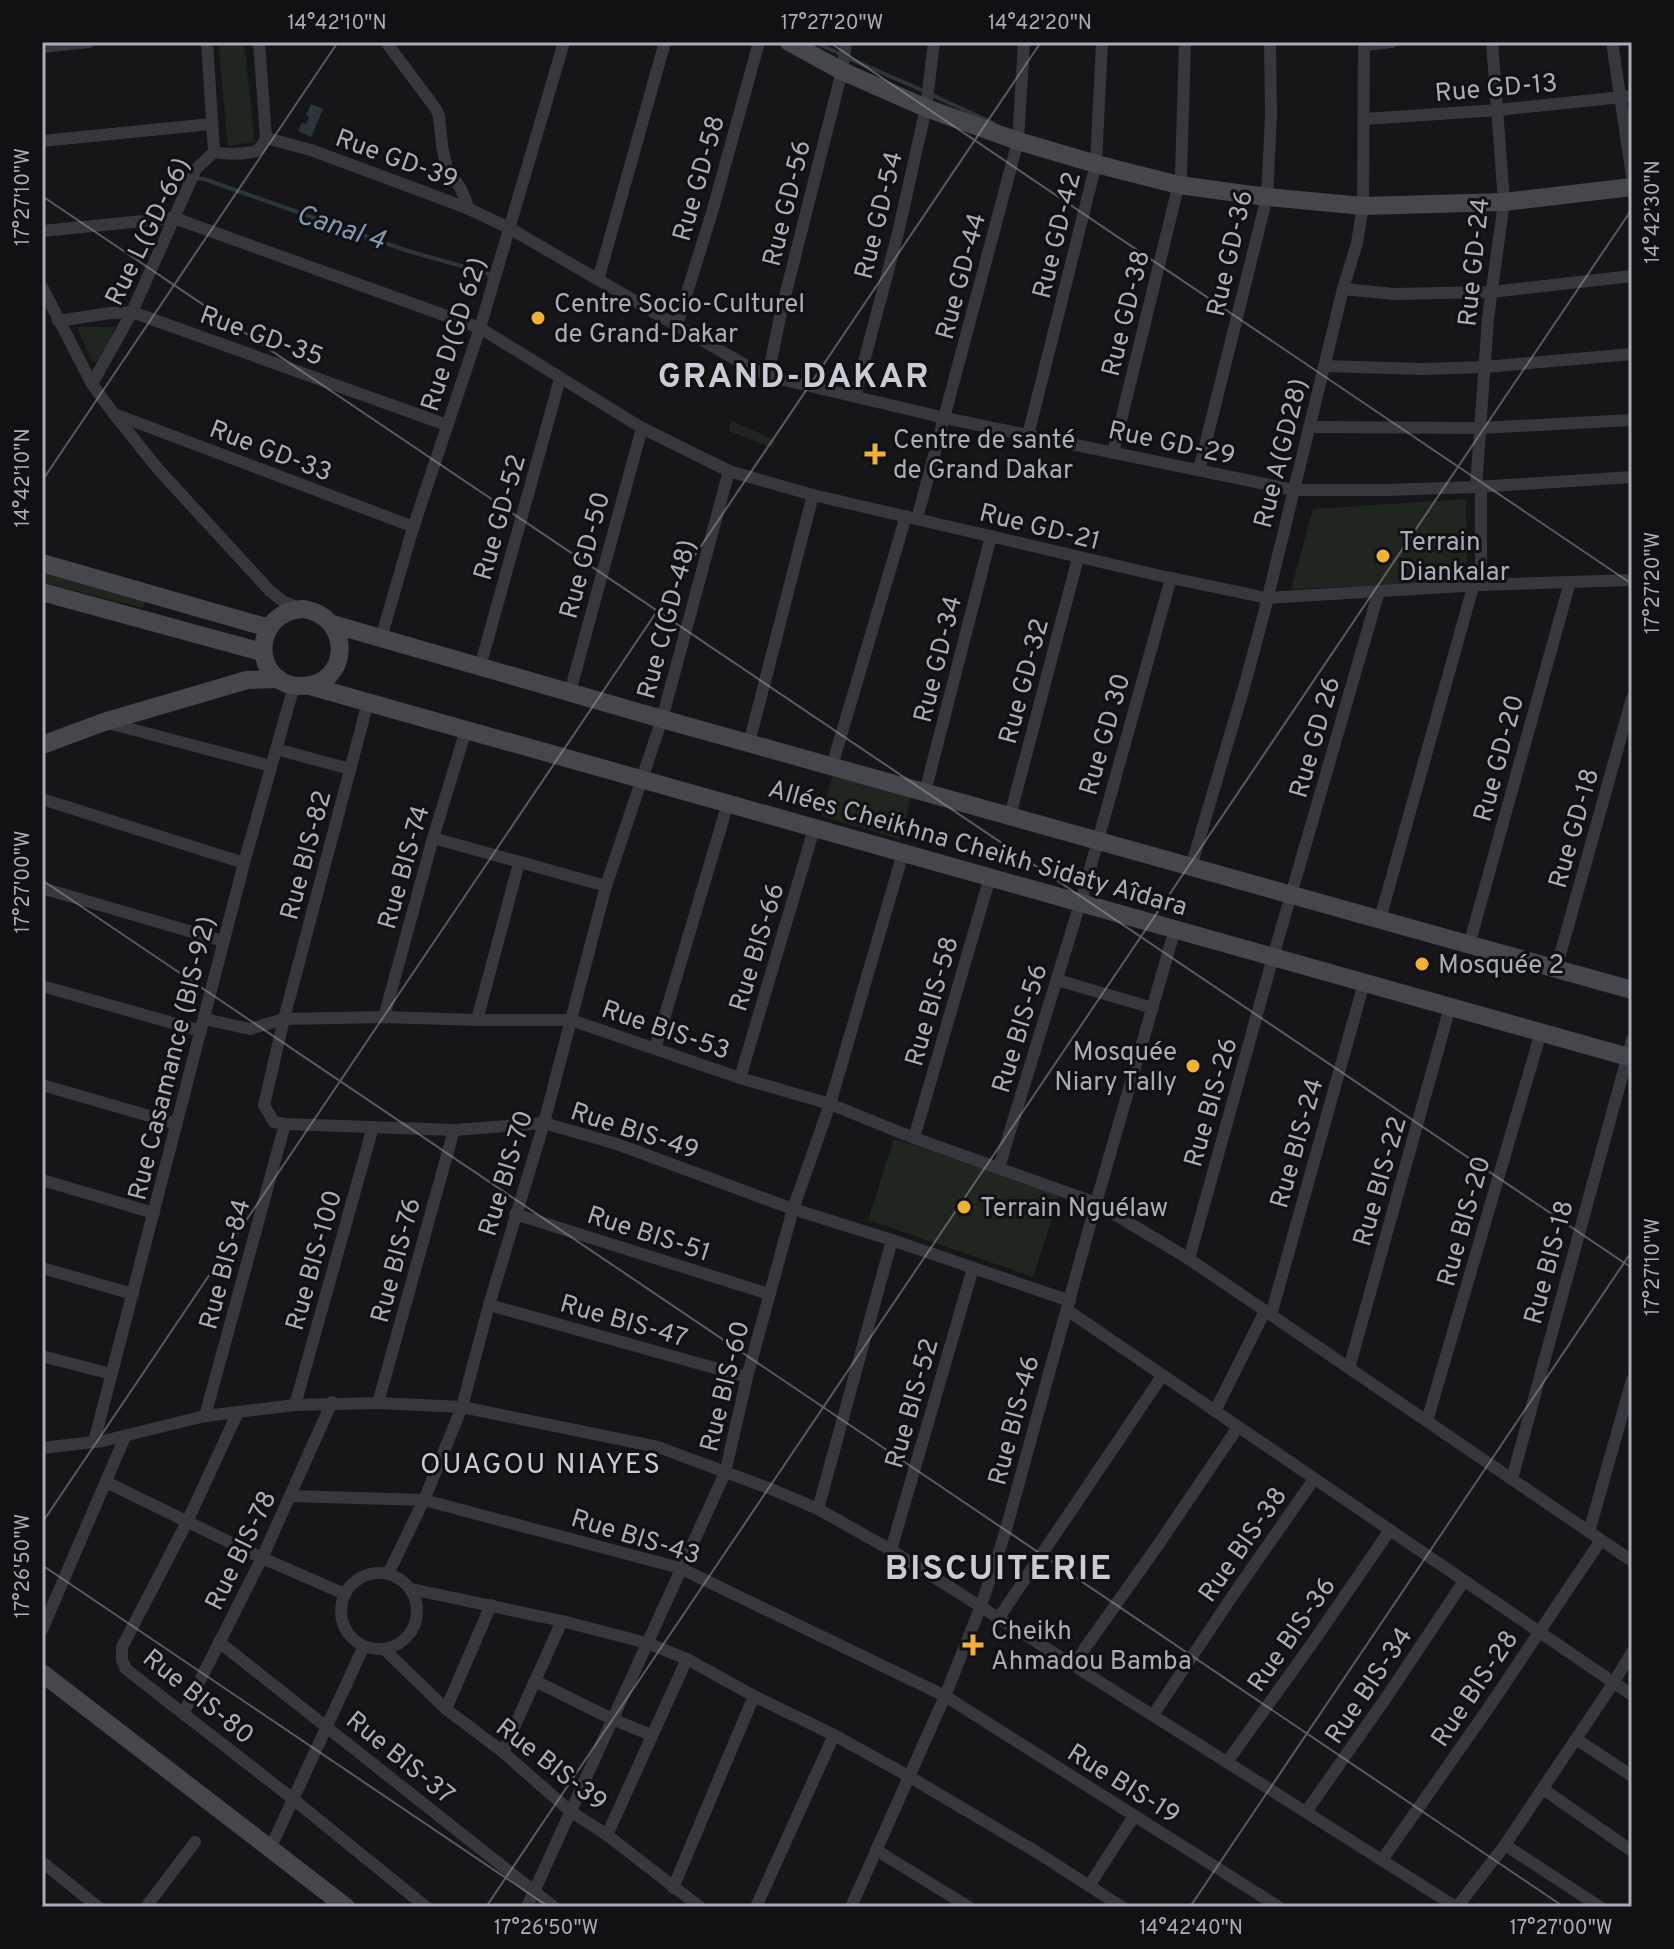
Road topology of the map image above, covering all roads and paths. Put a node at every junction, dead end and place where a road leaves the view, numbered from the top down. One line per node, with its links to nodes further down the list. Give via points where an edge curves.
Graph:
1 (89, 42): 19 (street)
2 (207, 42): 25 (street)
3 (259, 42): 26 (street)
4 (386, 42): 37 (street, via 436,109 447,168)
5 (564, 42): 39 (street, Rue D(GD 62))
6 (665, 42): 42 (street)
7 (759, 42): 48 (street, Rue GD-58)
8 (789, 42): 20 (main road)
9 (846, 42): 20 (street, Rue GD-56)
10 (934, 42): 22 (street, Rue GD-54)
11 (1024, 42): 28 (street, Rue GD-44)
12 (1102, 42): 30 (street, Rue GD-42)
13 (1185, 42): 32 (street, Rue GD-38)
14 (1270, 42): 34 (street, Rue GD-36)
15 (1392, 42): 18 (street)
16 (1492, 42): 23 (street, Rue GD-24)
17 (1612, 42): 21 (street)
18 (1364, 44): 24 (street, Rue A(GD28))
19 (42, 47)
20 (842, 71): 22 (main road); 53 (street, Rue GD-56)
21 (1626, 97): 23 (street, Rue GD-13); 31 (street)
22 (926, 108): 28 (main road); 56 (street, Rue GD-54)
23 (1498, 110): 24 (street, Rue GD-13); 35 (street, Rue GD-24)
24 (1364, 119): 36 (street, Rue A(GD28))
25 (211, 124): 27 (street); 29 (street)
26 (266, 138): 29 (street, Rue L(GD-66), via 255,152); 37 (street, Rue GD-39)
27 (42, 141)
28 (1018, 141): 30 (main road); 58 (street, Rue GD-44)
29 (214, 152): 38 (street, Rue L(GD-66), via 196,169)
30 (1096, 164): 32 (main road); 64 (street, Rue GD-42)
31 (1632, 176)
32 (1179, 185): 34 (main road); 65 (street, Rue GD-38)
33 (1632, 187): 35 (main road)
34 (1267, 197): 36 (main road); 66 (street, Rue GD-36)
35 (1504, 202): 36 (main road); 45 (street, Rue GD-24)
36 (1363, 206): 44 (street, Rue A(GD28))
37 (469, 209): 39 (street, Rue GD-39)
38 (174, 218): 40 (street); 46 (street, Rue L(GD-66)); 49 (street, Rue GD-21)
39 (509, 228): 42 (street, Rue GD-29); 49 (street, Rue D(GD 62))
40 (42, 231)
41 (1632, 276): 45 (street)
42 (598, 280): 48 (street, Rue GD-29)
43 (42, 287): 47 (street)
44 (1343, 289): 45 (street); 51 (street, Rue A(GD28))
45 (1491, 292): 52 (street, Rue GD-24)
46 (132, 312): 47 (street, Rue GD-35); 55 (street, Rue L(GD-66)); 60 (street, Rue GD-35)
47 (58, 321): 55 (street)
48 (677, 325): 53 (street, Rue GD-29)
49 (480, 328): 54 (street, Rue GD-21); 60 (street, Rue D(GD 62))
50 (1632, 354): 52 (street)
51 (1324, 366): 52 (street); 61 (street, Rue A(GD28))
52 (1485, 367): 63 (street, Rue GD-24)
53 (768, 375): 56 (street, Rue GD-29)
54 (560, 379): 62 (street, Rue GD-21); 90 (street, Rue GD-52)
55 (92, 384): 57 (street)
56 (855, 396): 58 (street, Rue GD-29)
57 (114, 414): 73 (street, Rue GD-33); 81 (street)
58 (945, 418): 64 (street, Rue GD-29); 72 (street, Rue GD-44)
59 (1632, 420): 63 (street)
60 (447, 425): 73 (street, Rue D(GD 62))
61 (1310, 427): 63 (street); 70 (street, Rue A(GD28))
62 (642, 428): 67 (street, Rue GD-21); 93 (street, Rue GD-50)
63 (1480, 428): 69 (street, Rue GD-24)
64 (1028, 435): 65 (street, Rue GD-29)
65 (1113, 453): 66 (street, Rue GD-29)
66 (1199, 470): 70 (street, Rue GD-29)
67 (729, 471): 71 (street, Rue GD-21); 96 (street, Rue C(GD-48))
68 (1632, 477): 69 (street, Rue GD-29)
69 (1478, 486): 70 (street, Rue GD-29); 80 (street, Rue GD-24)
70 (1294, 490): 84 (street, Rue A(GD28))
71 (813, 495): 72 (street, Rue GD-21); 99 (street)
72 (911, 517): 74 (street, Rue GD-21); 103 (street, Rue GD-44)
73 (414, 527): 88 (street, Rue D(GD 62))
74 (991, 536): 75 (street, Rue GD-21); 106 (street, Rue GD-34)
75 (1078, 558): 77 (street, Rue GD-21); 109 (street, Rue GD-32)
76 (42, 563): 86 (main road)
77 (1171, 578): 84 (street, Rue GD-21); 112 (street, Rue GD 30)
78 (1632, 580): 79 (street, Rue GD-21)
79 (1570, 582): 80 (street, Rue GD-21); 125 (street, Rue GD-20)
80 (1477, 586): 82 (street, Rue GD-21); 122 (street, Rue GD-24)
81 (270, 591): 85 (street); 86 (street)
82 (1379, 591): 84 (street, Rue GD-21); 121 (street, Rue GD 26)
83 (42, 592): 89 (main road)
84 (1267, 598): 116 (street, Rue A(GD28))
85 (304, 609): 86 (main road); 87 (main road)
86 (272, 623): 89 (main road)
87 (332, 624): 88 (main road, Allées Cheikhna Cheikh Sidaty Aîdara); 91 (main road, via 339,638 338,659 328,676)
88 (381, 638): 90 (main road, Allées Cheikhna Cheikh Sidaty Aîdara)
89 (263, 653): 91 (main road, via 269,669); 92 (main road, via 254,672)
90 (480, 667): 93 (main road, Allées Cheikhna Cheikh Sidaty Aîdara)
91 (294, 684): 92 (main road, via 247,680); 95 (main road, Allées Cheikhna Cheikh Sidaty Aîdara); 101 (street, Rue Casamance (BIS-92))
92 (232, 686): 97 (main road)
93 (570, 692): 96 (main road, Allées Cheikhna Cheikh Sidaty Aîdara)
94 (1632, 698): 127 (street, Rue GD-18)
95 (368, 702): 98 (main road, Allées Cheikhna Cheikh Sidaty Aîdara); 104 (street, Rue BIS-82)
96 (661, 721): 99 (main road, Allées Cheikhna Cheikh Sidaty Aîdara); 105 (street, Rue C(GD-48))
97 (104, 722): 100 (main road); 102 (street)
98 (466, 730): 105 (main road, Allées Cheikhna Cheikh Sidaty Aîdara); 111 (street, Rue BIS-74)
99 (749, 743): 103 (main road, Allées Cheikhna Cheikh Sidaty Aîdara)
100 (42, 745)
101 (276, 749): 102 (street, Rue Casamance (BIS-92)); 104 (street)
102 (271, 766): 114 (street, Rue Casamance (BIS-92))
103 (832, 766): 106 (main road, Allées Cheikhna Cheikh Sidaty Aîdara)
104 (350, 769): 135 (street, Rue BIS-82)
105 (642, 774): 108 (main road, Allées Cheikhna Cheikh Sidaty Aîdara); 118 (street, Rue BIS-70)
106 (925, 792): 109 (main road, Allées Cheikhna Cheikh Sidaty Aîdara)
107 (42, 799): 114 (street)
108 (728, 803): 110 (main road, Allées Cheikhna Cheikh Sidaty Aîdara); 140 (street)
109 (1010, 816): 112 (main road, Allées Cheikhna Cheikh Sidaty Aîdara)
110 (814, 829): 113 (main road, Allées Cheikhna Cheikh Sidaty Aîdara); 142 (street, Rue BIS-66)
111 (433, 838): 115 (street); 134 (street, Rue BIS-74)
112 (1096, 844): 116 (main road, Allées Cheikhna Cheikh Sidaty Aîdara); 120 (street, Rue GD 30)
113 (903, 853): 117 (main road, Allées Cheikhna Cheikh Sidaty Aîdara); 144 (street, Rue BIS-60)
114 (244, 863): 124 (street, Rue Casamance (BIS-92))
115 (519, 863): 118 (street); 136 (street)
116 (1191, 867): 121 (main road, Allées Cheikhna Cheikh Sidaty Aîdara)
117 (990, 877): 120 (main road, Allées Cheikhna Cheikh Sidaty Aîdara); 150 (street, Rue BIS-58)
118 (606, 886): 137 (street, Rue BIS-70)
119 (42, 888): 124 (street)
120 (1082, 898): 123 (main road, Allées Cheikhna Cheikh Sidaty Aîdara); 128 (street, Rue BIS-56)
121 (1290, 899): 122 (main road, Allées Cheikhna Cheikh Sidaty Aîdara); 126 (street, Rue GD 26)
122 (1380, 919): 125 (main road, Allées Cheikhna Cheikh Sidaty Aîdara)
123 (1175, 929): 126 (main road, Allées Cheikhna Cheikh Sidaty Aîdara); 133 (street, Rue BIS-46)
124 (223, 941): 138 (street, Rue Casamance (BIS-92))
125 (1469, 945): 127 (main road, Allées Cheikhna Cheikh Sidaty Aîdara)
126 (1275, 951): 129 (main road, Allées Cheikhna Cheikh Sidaty Aîdara); 158 (street, Rue BIS-26)
127 (1556, 969): 131 (main road, Allées Cheikhna Cheikh Sidaty Aîdara)
128 (1057, 980): 133 (street); 151 (street, Rue BIS-56)
129 (1364, 983): 132 (main road, Allées Cheikhna Cheikh Sidaty Aîdara); 165 (street, Rue BIS-24)
130 (42, 986): 138 (street, Rue BIS-53)
131 (1632, 990)
132 (1450, 1007): 139 (main road, Allées Cheikhna Cheikh Sidaty Aîdara); 167 (street, Rue BIS-22)
133 (1153, 1008): 153 (street, Rue BIS-46)
134 (384, 1017): 135 (street, Rue BIS-53); 136 (street, Rue BIS-53)
135 (284, 1019): 138 (street, Rue BIS-53, via 250,1029); 147 (street, via 264,1105 274,1122)
136 (477, 1020): 137 (street, Rue BIS-53)
137 (571, 1020): 140 (street, Rue BIS-53); 145 (street, Rue BIS-70)
138 (203, 1025): 146 (street, Rue Casamance (BIS-92))
139 (1541, 1032): 141 (main road, Allées Cheikhna Cheikh Sidaty Aîdara); 179 (street, Rue BIS-20)
140 (655, 1049): 142 (street, Rue BIS-53)
141 (1630, 1050): 186 (street, Rue BIS-18)
142 (740, 1078): 144 (street, Rue BIS-53)
143 (42, 1085): 146 (street)
144 (830, 1104): 150 (street, Rue BIS-53); 154 (street, Rue BIS-60)
145 (544, 1123): 149 (street, Rue BIS-49); 154 (street, Rue BIS-49); 156 (street, Rue BIS-70)
146 (177, 1124): 155 (street, Rue Casamance (BIS-92))
147 (285, 1124): 148 (street, Rue BIS-49); 178 (street, Rue BIS-84)
148 (373, 1127): 149 (street, Rue BIS-49); 174 (street, Rue BIS-100)
149 (454, 1130): 173 (street, Rue BIS-76)
150 (914, 1138): 151 (street, Rue BIS-53)
151 (999, 1167): 153 (street, Rue BIS-53)
152 (42, 1180): 155 (street)
153 (1096, 1203): 158 (street, Rue BIS-53); 164 (street, Rue BIS-46)
154 (793, 1209): 157 (street, Rue BIS-49); 162 (street, Rue BIS-60)
155 (154, 1213): 161 (street, Rue Casamance (BIS-92))
156 (515, 1214): 162 (street, Rue BIS-51); 163 (street, Rue BIS-70)
157 (892, 1240): 160 (street, Rue BIS-49); 190 (street)
158 (1189, 1259): 165 (street, Rue BIS-53)
159 (42, 1268): 161 (street)
160 (973, 1268): 164 (street, Rue BIS-49); 195 (street, Rue BIS-52)
161 (133, 1294): 168 (street, Rue Casamance (BIS-92))
162 (769, 1294): 170 (street, Rue BIS-60)
163 (489, 1305): 170 (street, Rue BIS-47); 175 (street, Rue BIS-70)
164 (1068, 1306): 169 (street, Rue BIS-49); 204 (street, Rue BIS-46)
165 (1268, 1313): 167 (street, Rue BIS-53); 176 (street, Rue BIS-24)
166 (42, 1356): 168 (street)
167 (1349, 1368): 179 (street, Rue BIS-53)
168 (111, 1374): 182 (street, Rue Casamance (BIS-92))
169 (1162, 1376): 176 (street, Rue BIS-49); 205 (street)
170 (747, 1377): 184 (street, Rue BIS-60)
171 (1632, 1380): 193 (street)
172 (332, 1402): 173 (street); 174 (street); 188 (street, Rue BIS-78)
173 (378, 1403): 175 (street)
174 (295, 1405): 177 (street)
175 (462, 1407): 184 (street, via 658,1447); 189 (street, Rue BIS-70)
176 (1215, 1411): 180 (street, Rue BIS-49)
177 (238, 1412): 178 (street); 191 (street, Rue BIS-80)
178 (205, 1416): 181 (street)
179 (1427, 1421): 186 (street, Rue BIS-53)
180 (1238, 1427): 185 (street, Rue BIS-49); 215 (street)
181 (125, 1437): 182 (street); 187 (street)
182 (94, 1442): 183 (street)
183 (42, 1448)
184 (725, 1473): 190 (street); 198 (street, Rue BIS-60)
185 (1314, 1479): 192 (street, Rue BIS-49); 224 (street, Rue BIS-38)
186 (1512, 1479): 193 (street, Rue BIS-53)
187 (106, 1482): 191 (street); 207 (street)
188 (291, 1496): 189 (street, Rue BIS-43); 196 (street, Rue BIS-78)
189 (424, 1500): 198 (street, Rue BIS-43); 199 (street, Rue BIS-70)
190 (818, 1509): 195 (street)
191 (187, 1522): 196 (street); 223 (street, Rue BIS-80, via 122,1647 126,1669)
192 (1390, 1530): 200 (street, Rue BIS-49); 231 (street, Rue BIS-36)
193 (1589, 1532): 194 (street, Rue BIS-53)
194 (1601, 1540): 197 (street, Rue BIS-53); 208 (street, Rue BIS-28)
195 (891, 1550): 204 (street)
196 (262, 1558): 202 (street); 209 (street, Rue BIS-78)
197 (1632, 1561)
198 (680, 1568): 210 (street, Rue BIS-60); 221 (street, Rue BIS-43)
199 (389, 1572): 201 (street); 202 (street, via 365,1575)
200 (1464, 1581): 208 (street, Rue BIS-49); 237 (street, Rue BIS-34)
201 (411, 1589): 203 (street); 212 (street, via 417,1607 414,1626 402,1641)
202 (345, 1594): 211 (street, via 343,1624)
203 (491, 1605): 206 (street); 222 (street)
204 (981, 1606): 205 (street); 221 (street, Rue BIS-46)
205 (998, 1619): 215 (street)
206 (562, 1621): 210 (street); 217 (street)
207 (42, 1630)
208 (1539, 1632): 218 (street, Rue BIS-49); 245 (street, Rue BIS-28)
209 (219, 1642): 223 (street, Rue BIS-78); 226 (street, Rue BIS-37)
210 (647, 1643): 214 (street); 225 (street, Rue BIS-60)
211 (364, 1646): 212 (street); 226 (street)
212 (384, 1649): 222 (street, Rue BIS-39)
213 (1632, 1652): 218 (street)
214 (687, 1659): 220 (street); 227 (street)
215 (1075, 1665): 224 (street)
216 (42, 1673): 242 (main road)
217 (535, 1681): 225 (street); 230 (street)
218 (1614, 1682): 219 (street, Rue BIS-49); 229 (street)
219 (1632, 1695)
220 (754, 1696): 228 (street); 248 (street)
221 (945, 1696): 233 (street, Rue BIS-46); 238 (street, Rue BIS-19)
222 (446, 1709): 230 (street, Rue BIS-39)
223 (183, 1714): 235 (street, Rue BIS-80)
224 (1153, 1715): 231 (street)
225 (612, 1719): 227 (street); 236 (street, Rue BIS-60)
226 (326, 1725): 235 (street); 249 (street, Rue BIS-37)
227 (651, 1735): 239 (street)
228 (834, 1735): 233 (street); 257 (street)
229 (1576, 1739): 232 (street); 234 (street)
230 (503, 1752): 236 (street, Rue BIS-39)
231 (1227, 1762): 237 (street)
232 (1632, 1776)
233 (910, 1777): 243 (street, Rue BIS-46); 247 (street)
234 (1543, 1789): 241 (street); 244 (street)
235 (293, 1799): 242 (street); 253 (street, Rue BIS-80)
236 (570, 1811): 239 (street, Rue BIS-39); 249 (street, Rue BIS-60)
237 (1306, 1812): 245 (street)
238 (1134, 1816): 247 (street); 261 (street, Rue BIS-19)
239 (607, 1835): 248 (street, Rue BIS-39)
240 (195, 1842): 251 (street)
241 (1505, 1845): 262 (street); 263 (street)
242 (270, 1849): 252 (main road)
243 (876, 1850): 258 (street, Rue BIS-46); 259 (street)
244 (1632, 1851)
245 (1382, 1860): 262 (street)
246 (42, 1862): 250 (street)
247 (1089, 1886): 260 (street)
248 (673, 1888): 256 (street, Rue BIS-39)
249 (534, 1892): 254 (street, Rue BIS-60); 255 (street, Rue BIS-37)
250 (98, 1907)
251 (146, 1907)
252 (346, 1907)
253 (426, 1907)
254 (527, 1907)
255 (554, 1907)
256 (700, 1907)
257 (756, 1907)
258 (851, 1907)
259 (969, 1907)
260 (1122, 1907)
261 (1279, 1907)
262 (1456, 1907)
263 (1600, 1907)

